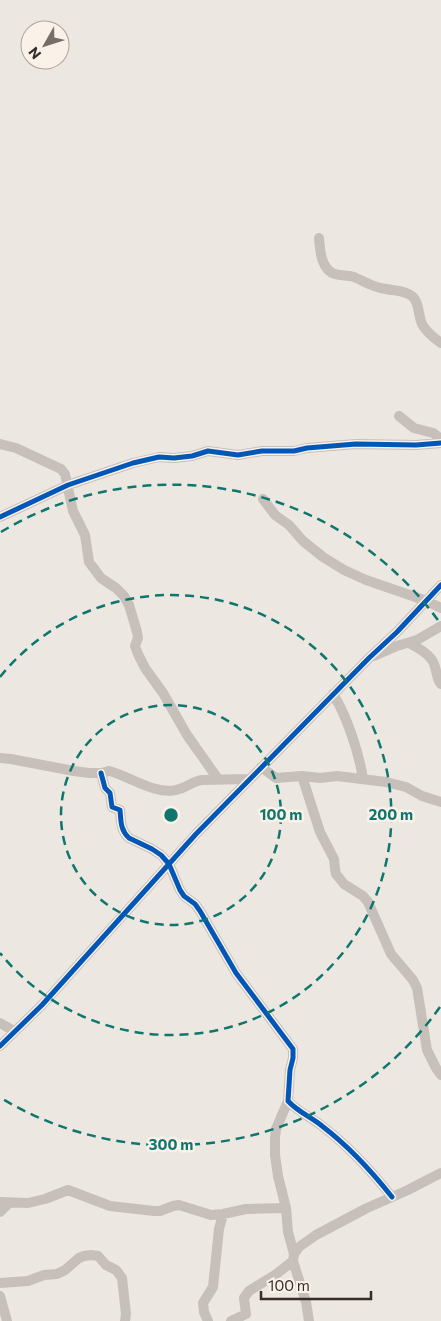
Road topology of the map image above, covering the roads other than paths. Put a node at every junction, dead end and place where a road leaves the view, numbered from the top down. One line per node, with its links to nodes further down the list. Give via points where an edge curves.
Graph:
1 (319, 238): 2 (street, via 322,259 328,270 412,296 422,324)
2 (441, 343)
3 (400, 416): 4 (street, via 414,428 433,433)
4 (441, 439)
5 (441, 443): 7 (street, via 356,444 238,455 208,451 133,463)
6 (0, 444): 7 (street, via 61,469)
7 (68, 485): 9 (street); 22 (street, via 73,510 85,535 89,562 101,578 124,596 137,632 135,646 138,654)
8 (263, 499): 11 (street, via 275,515 323,557 366,580)
9 (0, 517)
10 (441, 585): 11 (street)
11 (427, 601): 12 (street); 15 (street)
12 (441, 608)
13 (441, 626): 14 (street)
14 (409, 643): 15 (street); 16 (street, via 434,662)
15 (368, 658): 17 (street)
16 (441, 684)
17 (333, 694): 19 (street); 24 (street, via 358,753)
18 (0, 758): 20 (street)
19 (261, 767): 21 (street, via 276,778); 23 (street)
20 (101, 773): 22 (street, via 109,770 160,791 176,791 196,781); 26 (street, via 112,807 120,810 125,834 157,852)
21 (302, 776): 24 (street); 30 (street, via 320,832 334,859 336,874 368,902 391,954 417,988 427,1050)
22 (218, 779): 23 (street)
23 (249, 779): 26 (street)
24 (364, 779): 25 (street, via 406,787)
25 (441, 802)
26 (168, 864): 28 (street, via 42,1005); 31 (street, via 184,896 195,904 236,973 292,1050 294,1058)
27 (0, 1022): 28 (street)
28 (14, 1031): 29 (street)
29 (0, 1046)
30 (441, 1075)
31 (288, 1101): 33 (street, via 343,1144); 35 (street, via 275,1138 277,1169)
32 (441, 1173): 33 (street)
33 (392, 1197): 38 (street, via 304,1242)
34 (5, 1203): 36 (street); 37 (street, via 46,1199 68,1190 110,1206 160,1211 179,1205 202,1213)
35 (286, 1208): 37 (street, via 246,1209); 38 (street)
36 (0, 1212)
37 (223, 1214): 43 (street, via 213,1287 203,1303)
38 (293, 1258): 44 (street, via 275,1275 249,1291 244,1298 246,1314); 45 (street)
39 (0, 1283): 42 (street, via 57,1274 79,1258 98,1256 122,1278)
40 (0, 1296): 41 (street)
41 (7, 1321)
42 (124, 1321)
43 (208, 1321)
44 (231, 1321)
45 (310, 1321)

